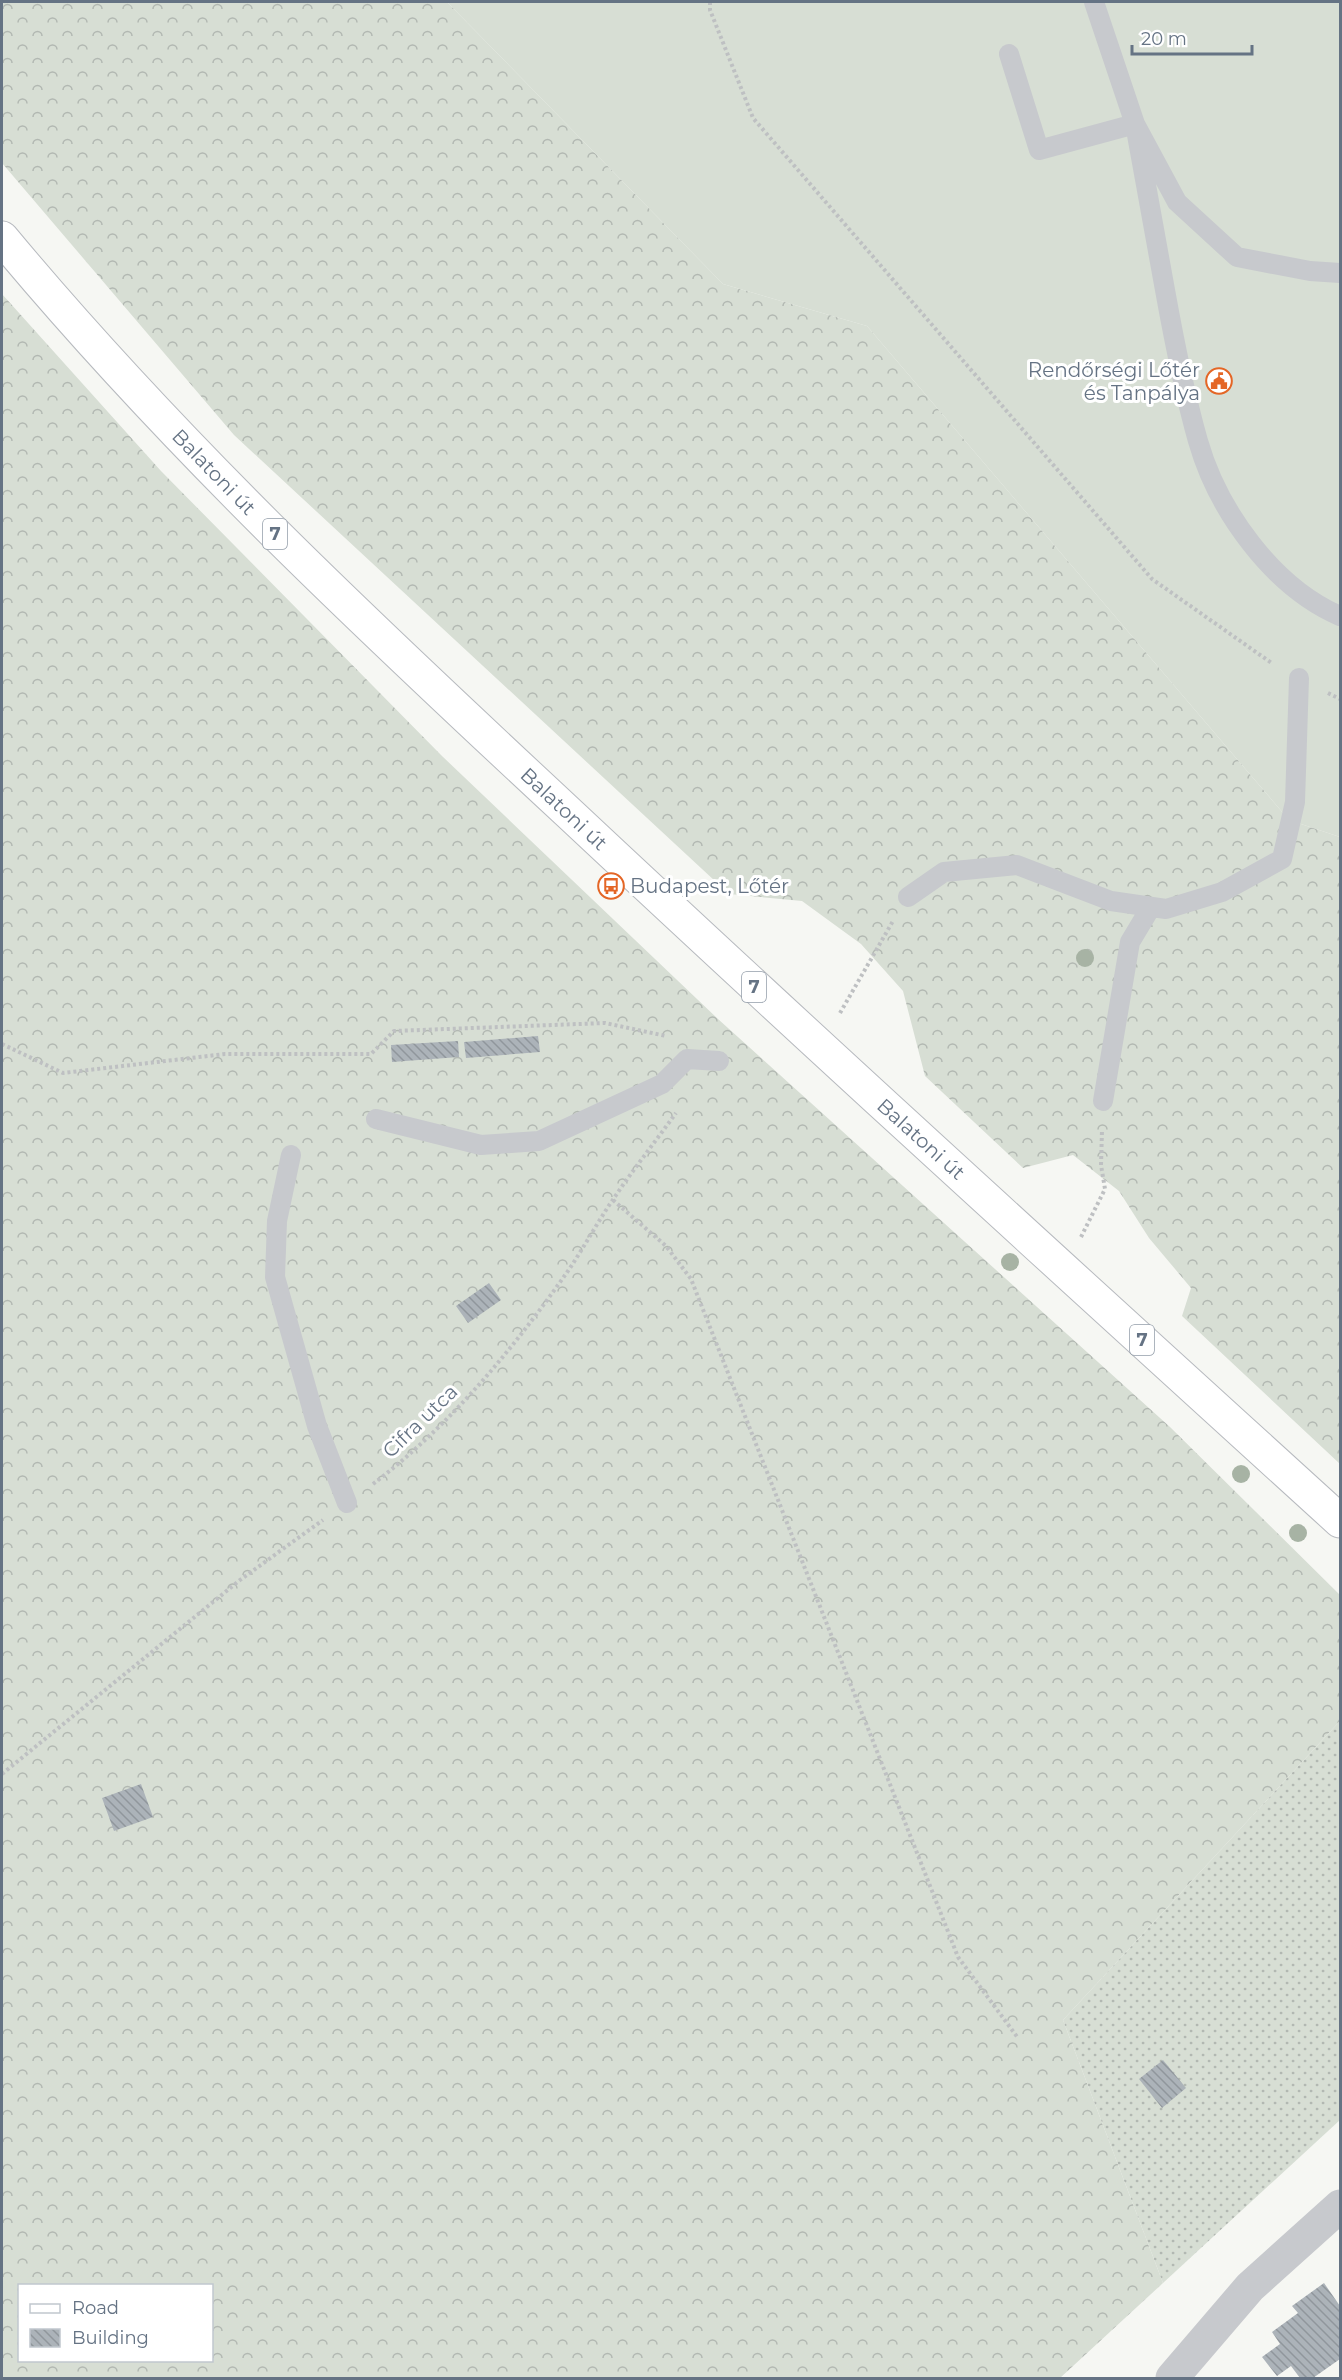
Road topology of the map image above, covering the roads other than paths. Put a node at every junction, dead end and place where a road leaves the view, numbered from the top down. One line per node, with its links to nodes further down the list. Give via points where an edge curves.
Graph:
1 (1094, 2): 3 (lane)
2 (1009, 54): 3 (lane, via 1040,150)
3 (1135, 124): 5 (lane, via 1177,202 1237,257); 6 (lane, via 1174,340 1198,443 1237,525 1271,568 1320,607)
4 (2, 238): 15 (main road, Balatoni út / 7, via 126,381 281,540 444,698 821,1048)
5 (1341, 273)
6 (1341, 616)
7 (1299, 678): 9 (lane, via 1295,802 1282,859 1222,892 1166,909)
8 (908, 897): 9 (lane, via 944,872 1017,865 1111,901)
9 (1151, 907): 11 (lane, via 1130,942)
10 (719, 1061): 12 (lane, via 687,1059 662,1084 539,1141 481,1145)
11 (1103, 1101)
12 (376, 1119)
13 (291, 1155): 14 (lane, via 277,1221 275,1276 317,1426)
14 (347, 1503)
15 (1341, 1521)
16 (1341, 2206): 17 (street, via 1250,2287)
17 (1172, 2379)

